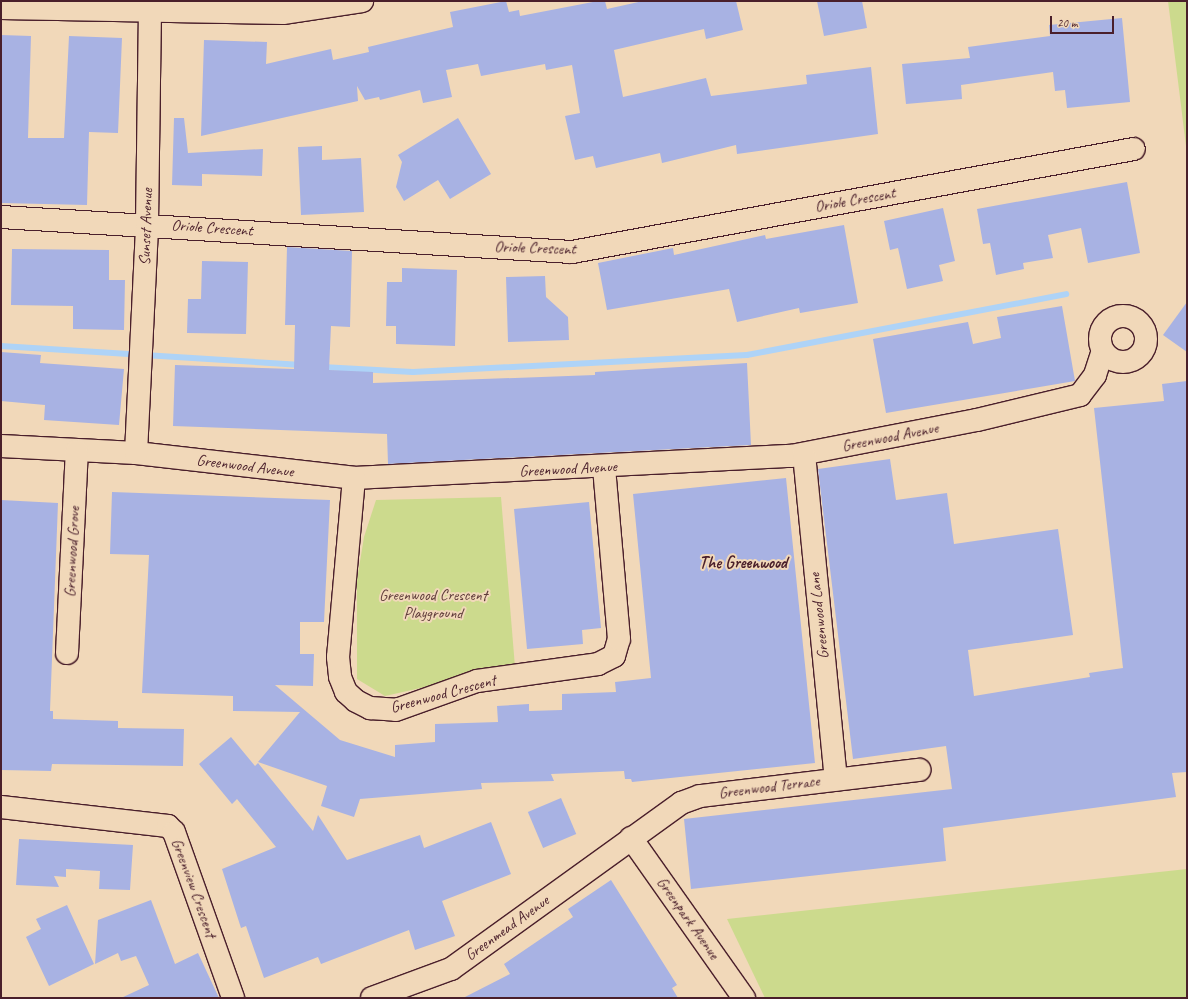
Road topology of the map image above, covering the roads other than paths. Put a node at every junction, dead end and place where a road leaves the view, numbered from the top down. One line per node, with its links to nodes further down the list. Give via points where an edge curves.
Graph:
1 (362, 1): 2 (street, via 283,13)
2 (150, 6): 3 (street); 6 (street, Sunset Avenue)
3 (1, 8)
4 (1134, 149): 6 (street, Oriole Crescent, via 572,252)
5 (1, 217): 6 (street, Oriole Crescent)
6 (146, 224): 10 (street, Sunset Avenue)
7 (1103, 352): 11 (street, Greenwood Avenue, via 1095,375 1080,395 976,420)
8 (1, 446): 9 (street, Greenwood Avenue)
9 (77, 451): 10 (street, Greenwood Avenue); 14 (street, Greenwood Grove)
10 (136, 453): 13 (street, Greenwood Avenue)
11 (804, 454): 12 (street, Greenwood Avenue); 16 (street, Greenwood Lane)
12 (604, 467): 13 (street, Greenwood Avenue); 13 (street, Greenwood Crescent, via 619,639 614,656 598,664 477,681 396,710 370,708 356,701 346,692 340,677 338,658)
13 (354, 478)
14 (67, 653)
15 (919, 770): 16 (street, Greenwood Terrace)
16 (836, 779): 18 (street, Greenwood Terrace, via 700,796 681,803)
17 (1, 807): 19 (street, Greenview Crescent, via 168,826 174,832)
18 (631, 838): 20 (street, Greenmead Avenue, via 451,968); 21 (street, Greenpark Avenue)
19 (233, 998)
20 (372, 998)
21 (744, 998)

